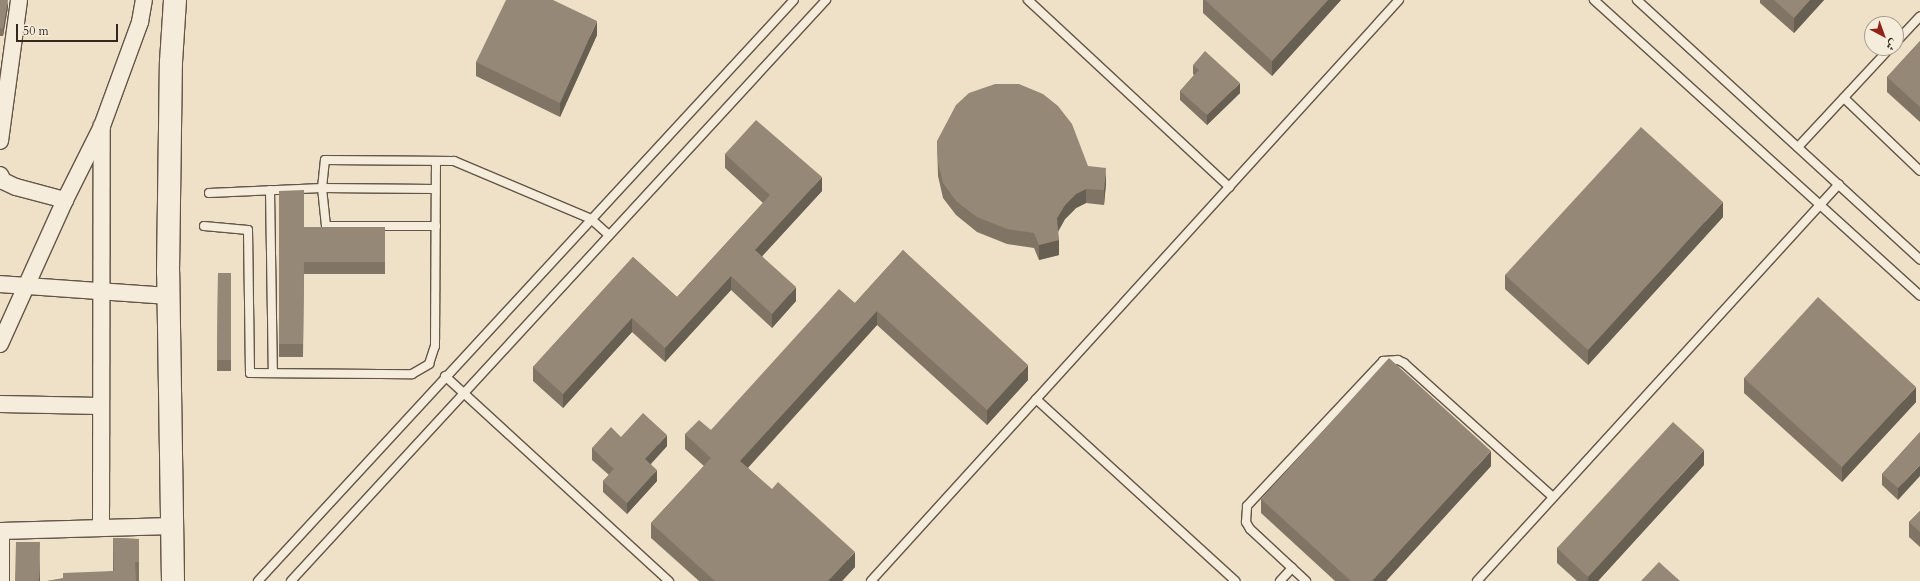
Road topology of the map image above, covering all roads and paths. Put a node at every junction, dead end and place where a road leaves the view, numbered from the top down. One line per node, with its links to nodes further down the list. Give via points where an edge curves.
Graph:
1 (18, 0): 15 (street)
2 (144, 0): 14 (street, via 140,22)
3 (175, 0): 36 (street, via 170,62)
4 (794, 0): 28 (lane)
5 (826, 0): 31 (lane)
6 (1028, 0): 21 (lane)
7 (1399, 0): 21 (lane)
8 (1594, 0): 27 (lane)
9 (1638, 0): 16 (lane)
10 (1920, 16): 11 (lane)
11 (1904, 33)
12 (1883, 56): 13 (lane)
13 (1844, 98): 16 (lane); 18 (lane)
14 (102, 126): 26 (street); 35 (street)
15 (0, 141)
16 (1798, 147): 20 (lane)
17 (436, 161): 22 (lane, via 325,160); 23 (lane); 28 (lane, via 454,161)
18 (1920, 171)
19 (0, 175): 26 (street, via 3,181 16,187)
20 (1839, 184): 27 (lane); 32 (lane)
21 (1229, 187): 42 (lane)
22 (322, 188): 23 (lane); 24 (lane); 30 (lane, via 326,226)
23 (434, 189): 30 (lane)
24 (270, 190): 25 (lane); 39 (lane)
25 (209, 193)
26 (65, 200): 34 (street)
27 (1819, 204): 37 (lane); 45 (lane)
28 (591, 219): 31 (lane); 40 (lane)
29 (204, 226): 39 (lane, via 248,230 250,372)
30 (436, 226): 39 (lane, via 435,346 429,364 412,374)
31 (609, 235): 41 (lane)
32 (1920, 259)
33 (0, 284): 34 (street)
34 (25, 288): 35 (street); 38 (street)
35 (100, 291): 36 (street); 44 (street)
36 (168, 296): 46 (street)
37 (1920, 296)
38 (0, 344)
39 (273, 372)
40 (445, 376): 41 (lane); 52 (lane)
41 (464, 392): 53 (lane); 54 (lane)
42 (1036, 399): 55 (lane); 56 (lane)
43 (0, 404): 44 (street)
44 (100, 406): 47 (street)
45 (1554, 497): 49 (lane, via 1404,363 1398,360 1383,361 1247,506 1246,522 1250,529); 59 (lane)
46 (172, 526): 47 (street); 51 (street)
47 (101, 528): 48 (street)
48 (1, 531): 50 (street)
49 (1292, 568): 57 (lane); 58 (lane)
50 (1, 581)
51 (173, 581)
52 (258, 581)
53 (291, 581)
54 (669, 581)
55 (871, 581)
56 (1235, 581)
57 (1280, 581)
58 (1306, 581)
59 (1478, 581)

